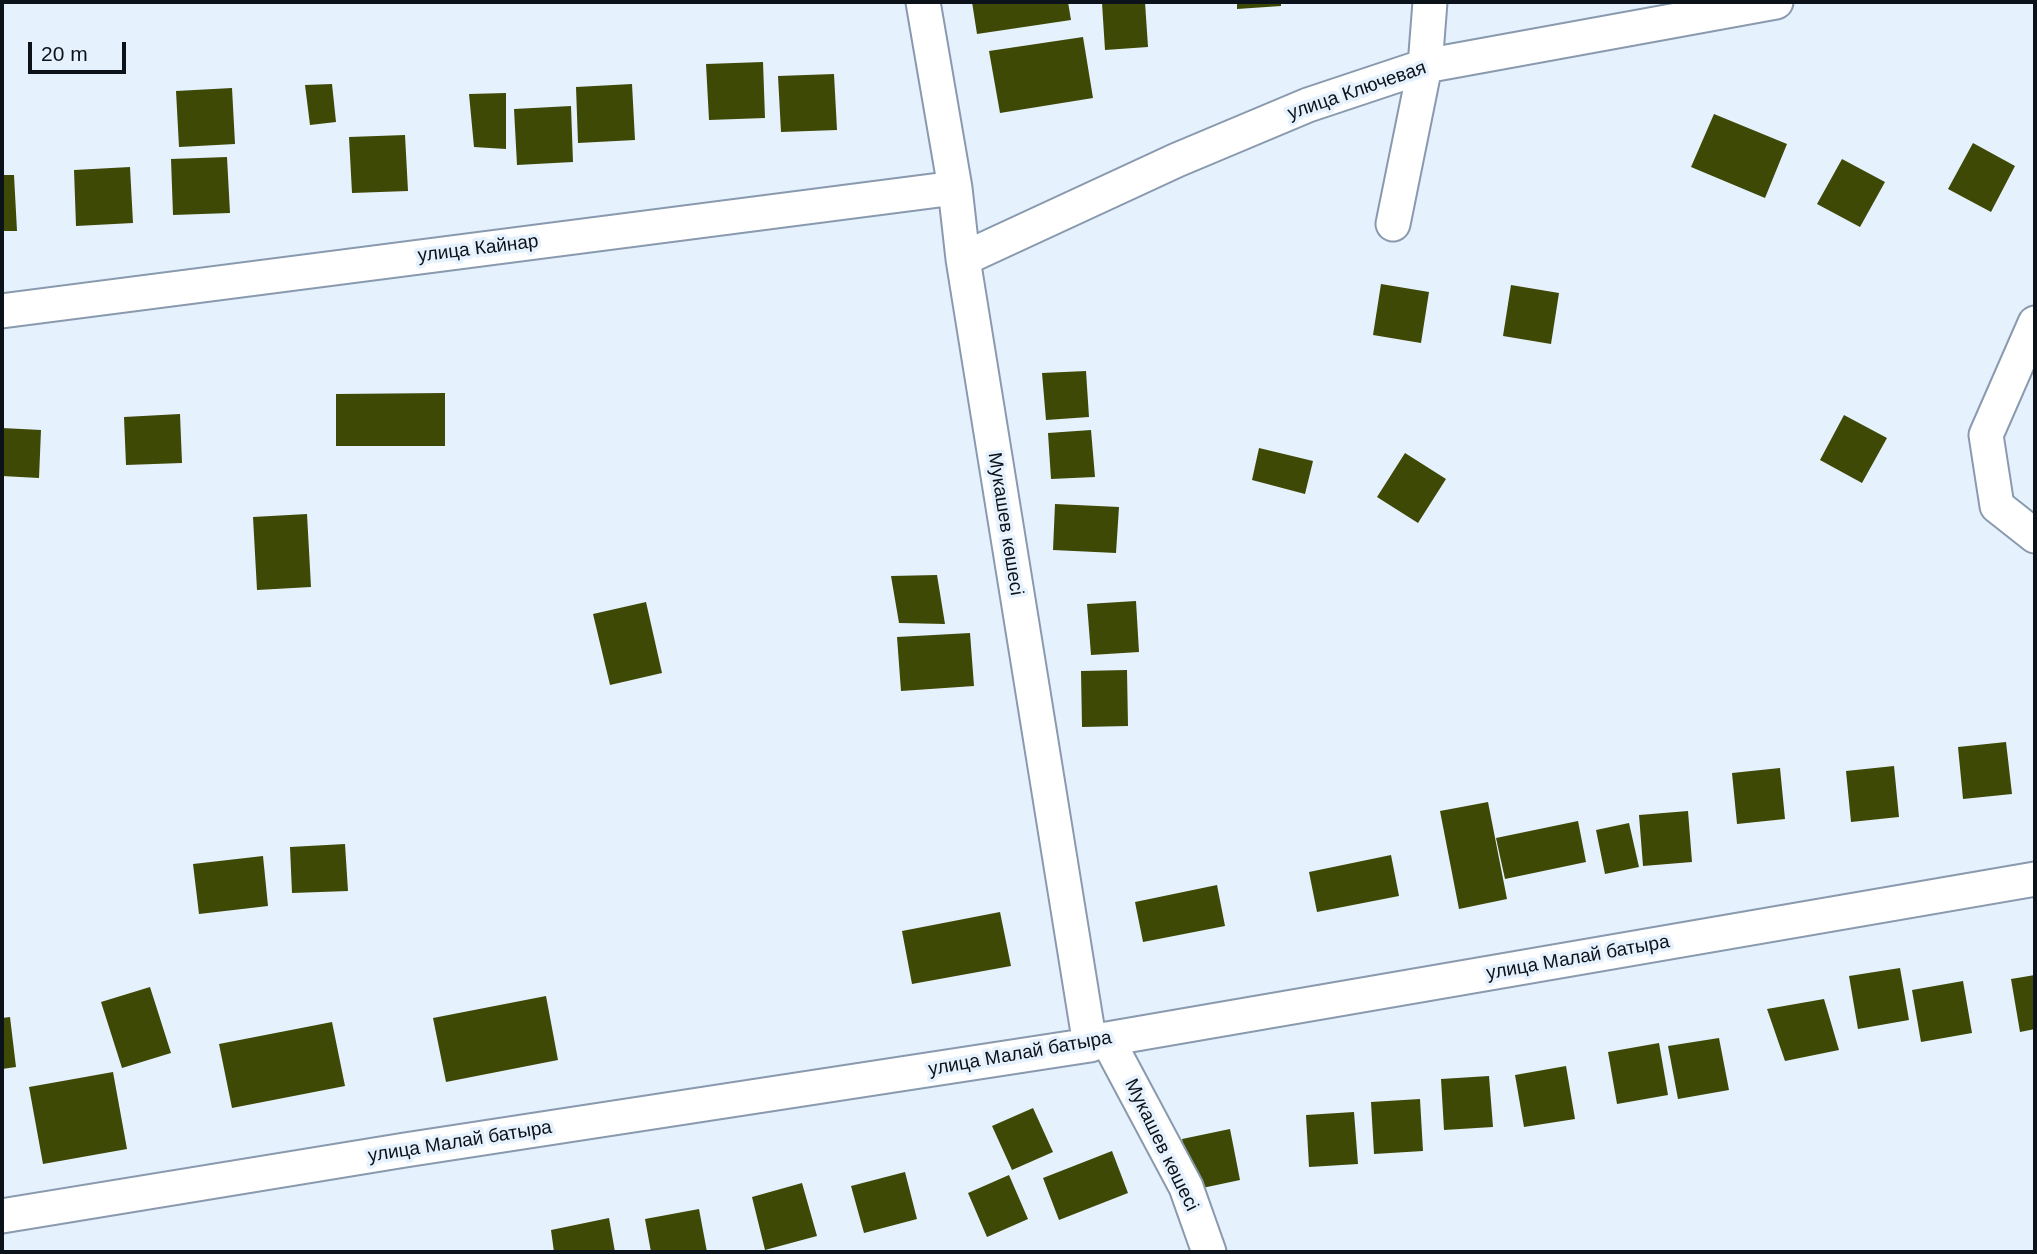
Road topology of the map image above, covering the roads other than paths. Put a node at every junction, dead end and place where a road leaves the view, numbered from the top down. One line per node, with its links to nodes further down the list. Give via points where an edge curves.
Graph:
1 (923, 2): 5 (street, Мукашев көшесі)
2 (1430, 2): 4 (street)
3 (1776, 2): 4 (street, улица Ключевая)
4 (1425, 66): 6 (street); 7 (street, улица Ключевая, via 1308,105)
5 (955, 188): 7 (street, Мукашев көшесі); 8 (street, улица Кайнар)
6 (1393, 224)
7 (963, 259): 12 (street, Мукашев көшесі)
8 (2, 311)
9 (2035, 323): 10 (street, via 1986,435 1997,506)
10 (2035, 536)
11 (2035, 879): 12 (street, улица Малай батыра)
12 (1098, 1042): 13 (street, улица Малай батыра); 14 (street, Мукашев көшесі, via 1186,1187)
13 (2, 1216)
14 (1209, 1252)

